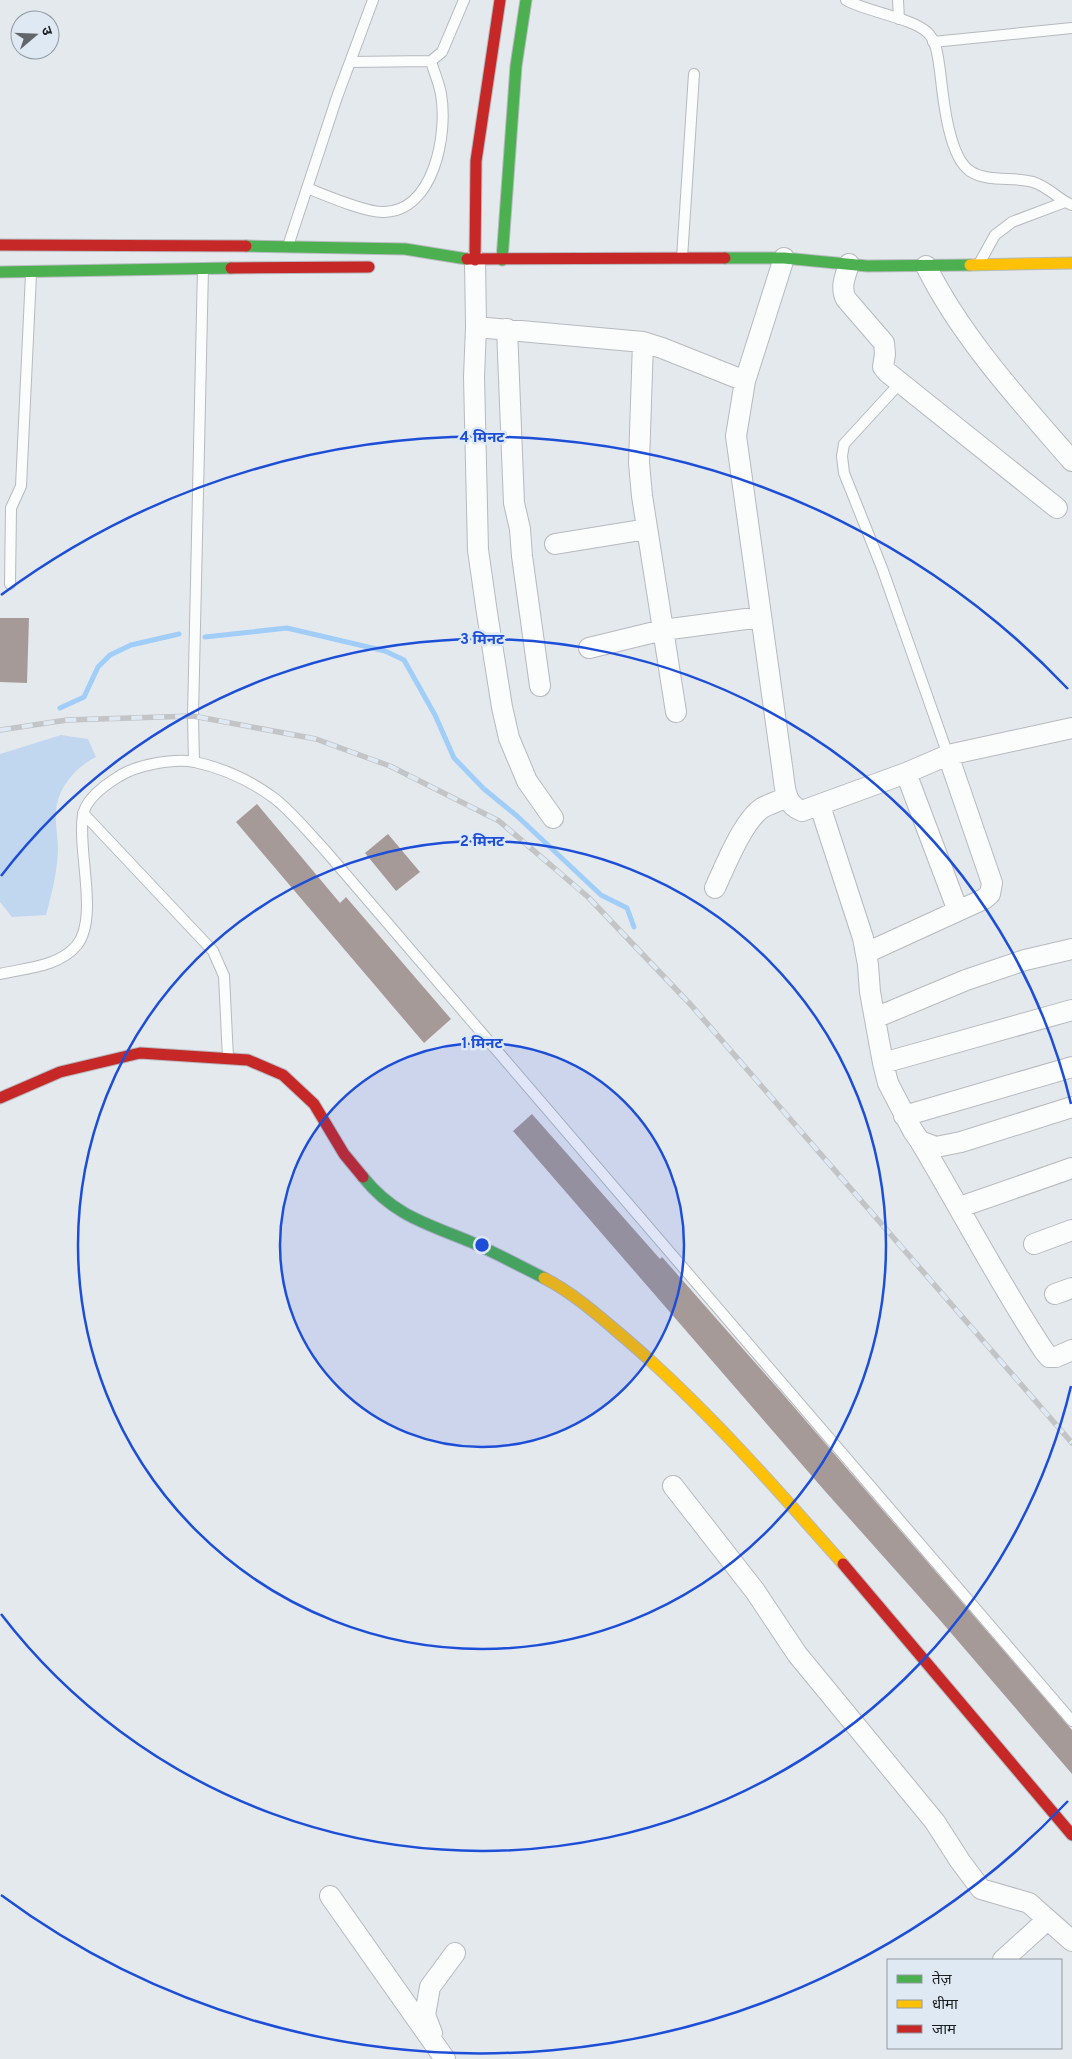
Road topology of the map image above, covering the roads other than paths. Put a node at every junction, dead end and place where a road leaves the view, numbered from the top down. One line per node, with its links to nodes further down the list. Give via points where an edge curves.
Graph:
1 (373, 0): 11 (lane)
2 (464, 0): 10 (lane, via 442,52)
3 (500, 0): 21 (street, via 476,161)
4 (526, 0): 22 (street, via 516,66)
5 (846, 0): 7 (lane)
6 (898, 0): 7 (lane)
7 (899, 20): 9 (lane, via 928,32)
8 (1072, 28): 9 (lane)
9 (933, 42): 14 (lane, via 957,157 970,171 987,177 1031,182 1049,188)
10 (431, 61): 11 (lane); 13 (lane, via 441,94 442,134 430,179 417,199 403,209 383,213)
11 (350, 62): 13 (lane)
12 (694, 74): 20 (lane)
13 (307, 188): 17 (lane)
14 (1069, 204): 26 (lane, via 1012,222 995,235)
15 (0, 244): 16 (street)
16 (204, 245): 17 (street); 29 (lane)
17 (288, 247): 18 (street, via 405,249)
18 (447, 258): 21 (street); 23 (street)
19 (784, 258): 20 (street); 25 (street); 35 (street)
20 (682, 259): 22 (street)
21 (475, 260): 22 (street); 32 (street)
22 (502, 260)
23 (421, 263)
24 (1072, 263): 26 (street)
25 (849, 264): 27 (street); 36 (street, via 843,294 884,343 883,367)
26 (978, 265): 27 (street)
27 (926, 266): 37 (street, via 958,322)
28 (385, 267): 29 (street)
29 (203, 268): 31 (street); 49 (lane)
30 (0, 272): 31 (street)
31 (31, 272): 41 (lane, via 21,486 11,508)
32 (476, 326): 33 (street); 54 (street, via 478,550 494,659 515,756)
33 (507, 329): 34 (street); 45 (street, via 514,503)
34 (644, 342): 35 (street); 39 (street, via 639,462)
35 (745, 381): 42 (street, via 736,436)
36 (900, 383): 38 (street); 48 (lane, via 844,444 844,472 882,568)
37 (1072, 461)
38 (1057, 508)
39 (647, 529): 40 (street); 43 (street)
40 (555, 544)
41 (10, 584)
42 (761, 617): 43 (street); 51 (street)
43 (663, 630): 44 (street); 46 (street)
44 (589, 648)
45 (540, 686)
46 (676, 712)
47 (1072, 728): 48 (street)
48 (948, 755): 50 (street); 56 (street, via 992,884 990,894 984,899)
49 (194, 762): 53 (lane, via 165,762 127,771 98,789); 75 (lane, via 237,776 274,798 324,849)
50 (906, 773): 52 (street); 56 (street)
51 (787, 797): 52 (street, via 796,809 802,811); 55 (street, via 761,809 752,820 736,843)
52 (820, 806): 58 (street, via 864,938)
53 (83, 813): 59 (lane, via 86,924 77,945 56,961); 62 (lane, via 213,951 224,976)
54 (553, 818)
55 (715, 888)
56 (958, 911): 58 (street)
57 (1072, 949): 61 (street, via 1025,960 966,980)
58 (866, 953): 61 (street)
59 (0, 974)
60 (1072, 1010): 63 (street)
61 (875, 1018): 63 (street)
62 (228, 1059): 65 (street, via 140,1053 60,1072); 76 (street, via 248,1060 283,1075 314,1104 344,1154 375,1192 407,1216 473,1243 577,1297 653,1362 754,1463 874,1599)
63 (882, 1063): 67 (street)
64 (1072, 1067): 67 (street)
65 (0, 1098)
66 (1072, 1107): 68 (street, via 961,1142 936,1147)
67 (904, 1116): 68 (street)
68 (920, 1141): 70 (street)
69 (1072, 1168): 70 (street)
70 (960, 1207): 73 (street, via 1044,1351 1056,1357)
71 (1072, 1230): 72 (street)
72 (1034, 1244)
73 (1072, 1350)
74 (673, 1486): 78 (street, via 755,1590 798,1654 935,1822 981,1889 1029,1904)
75 (1072, 1721)
76 (1072, 1835)
77 (330, 1896): 82 (street)
78 (1047, 1920): 79 (street); 81 (street)
79 (1072, 1941)
80 (455, 1953): 82 (street, via 430,1987 425,2015)
81 (1004, 1959)
82 (442, 2055)

